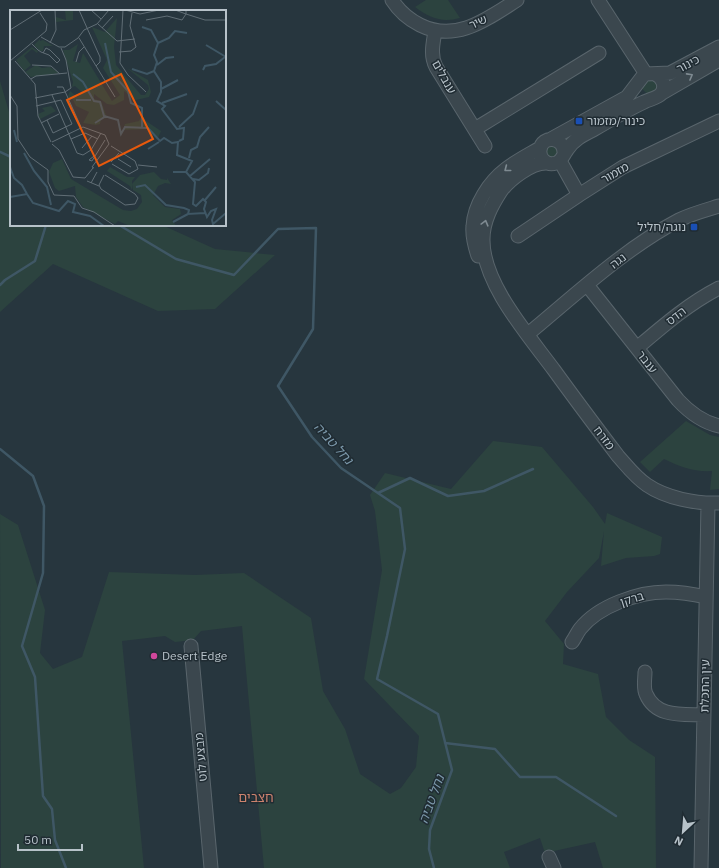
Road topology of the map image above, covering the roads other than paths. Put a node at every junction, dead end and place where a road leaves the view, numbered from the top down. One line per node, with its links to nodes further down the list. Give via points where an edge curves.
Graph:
1 (392, 0): 4 (street, via 405,15)
2 (517, 0): 4 (street, שיר, via 470,27)
3 (598, 0): 8 (street)
4 (435, 31): 11 (street, ענבלים, via 432,60)
5 (719, 47): 8 (street, כינור, via 670,73)
6 (599, 53): 11 (street)
7 (719, 60): 9 (street, כינור, one-way to 7)
8 (646, 77): 9 (street, via 658,75 663,81 664,85); 9 (street, via 639,90 641,94 648,98); 12 (street, via 623,100)
9 (657, 95): 15 (street, כינור, via 580,137)
10 (719, 121): 17 (street, מזמור, via 623,167)
11 (475, 129): 13 (street, ענבלים)
12 (551, 139): 14 (street, via 544,142); 15 (street, via 559,141 564,147)
13 (485, 146)
14 (540, 148): 16 (street, via 541,156); 22 (street, מזרח, one-way to 22, via 517,161 494,180 481,200 473,226 475,245 493,292)
15 (562, 158): 16 (street, via 553,164); 17 (street)
16 (546, 163): 22 (street, מזרח, one-way to 16, via 496,286 484,252 484,229 492,206 504,188 524,171)
17 (579, 195): 19 (street, מזמור)
18 (719, 206): 20 (street, נגה, via 679,220 639,244)
19 (518, 236)
20 (587, 285): 22 (street, נגה); 23 (street, ענבר)
21 (719, 288): 23 (street, הדס, via 679,313)
22 (528, 334): 25 (street, מזרח, via 632,472 647,485 661,492 680,499)
23 (636, 348): 24 (street, ענבר, via 688,411 701,420)
24 (719, 426)
25 (714, 504): 26 (street, עין התכלת)
26 (706, 597): 27 (street, ברקן, via 682,592 639,595 600,612 580,628); 30 (street, עין התכלת)
27 (572, 642)
28 (191, 646): 31 (street, מבצע לוט)
29 (645, 672): 30 (street, via 646,694 658,709 672,714)
30 (704, 715): 32 (street, עין התכלת)
31 (211, 868)
32 (701, 868)

